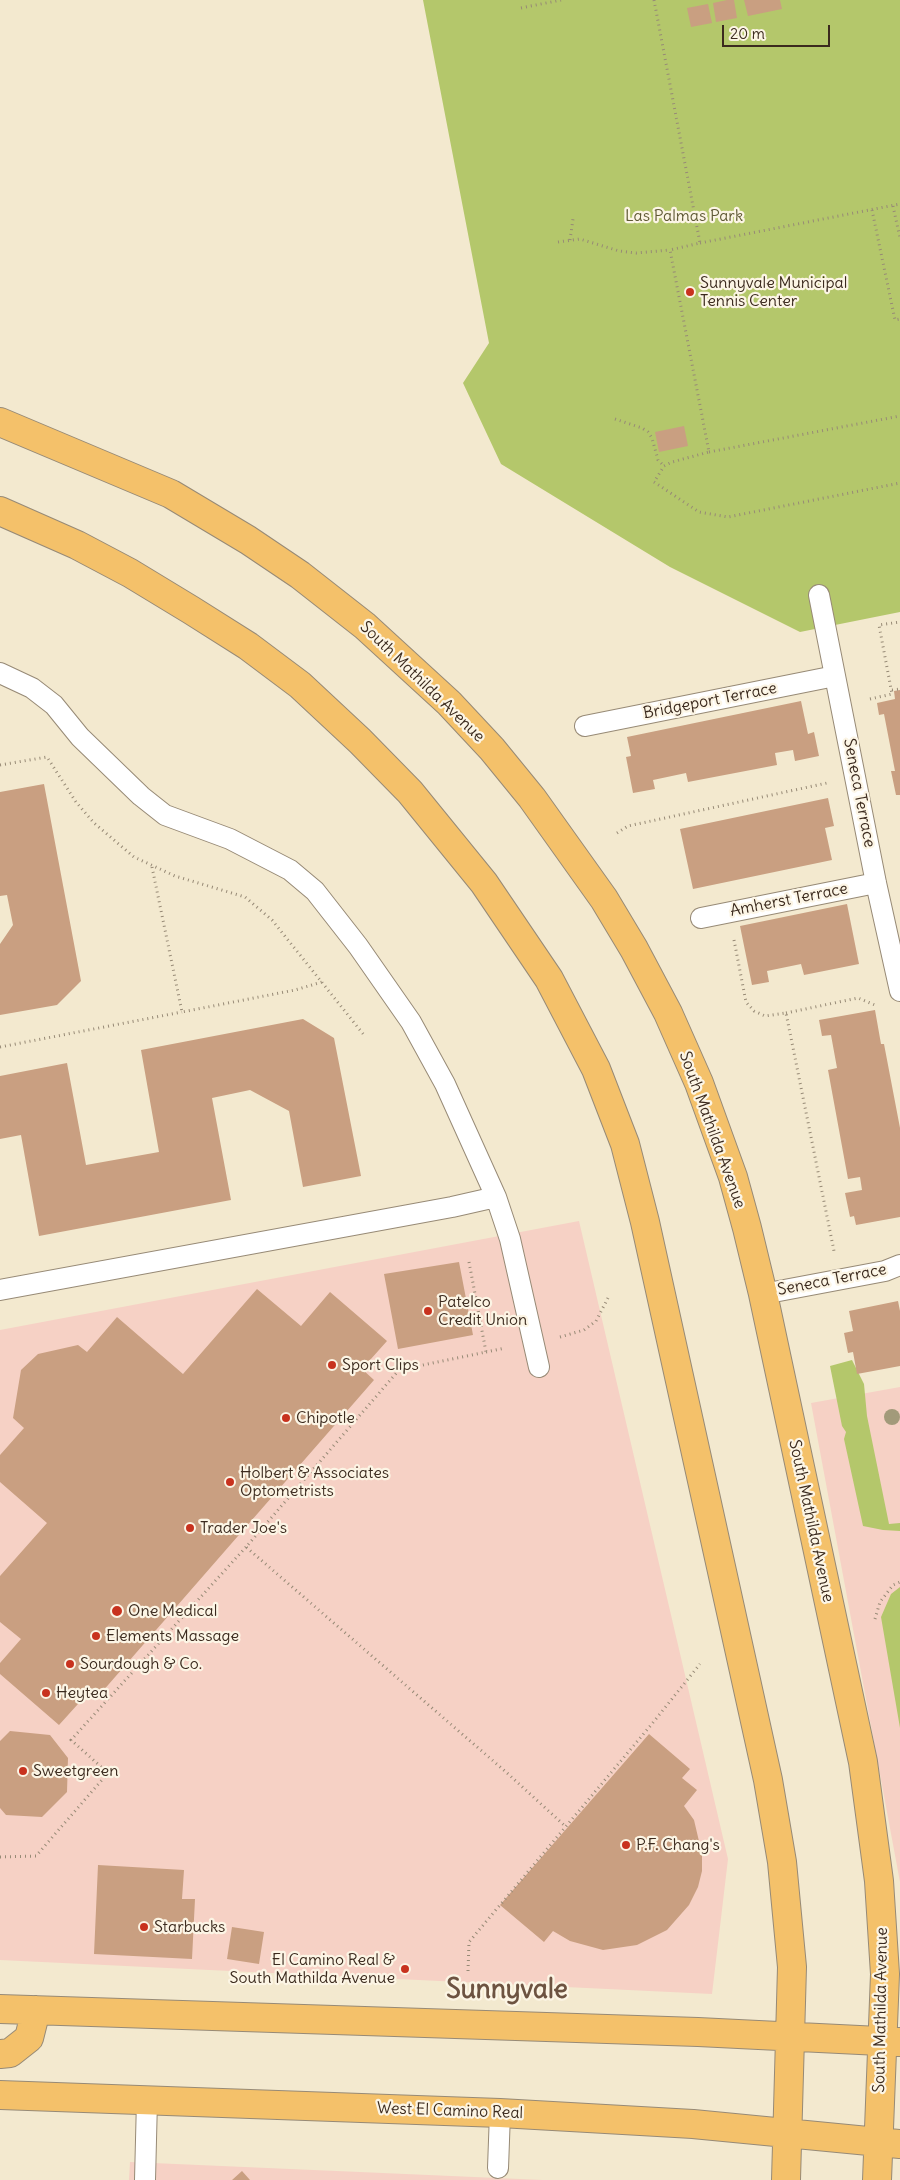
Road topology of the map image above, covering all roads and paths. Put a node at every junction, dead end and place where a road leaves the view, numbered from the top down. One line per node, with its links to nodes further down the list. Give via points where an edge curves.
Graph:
1 (561, 0): 3 (path)
2 (654, 0): 12 (path)
3 (540, 2): 4 (path)
4 (521, 8)
5 (900, 204): 6 (path)
6 (894, 206): 7 (path); 9 (path)
7 (872, 210): 12 (path); 14 (path, via 895,320)
8 (573, 219): 10 (path)
9 (900, 238)
10 (570, 240): 11 (path); 13 (path, via 580,239 636,253)
11 (558, 242)
12 (700, 243): 13 (path)
13 (670, 250): 18 (path)
14 (900, 319)
15 (900, 416): 18 (path)
16 (615, 419): 19 (path, via 648,432 658,460)
17 (0, 422): 49 (main road, South Mathilda Avenue, via 171,494 248,540 300,575 365,626 449,703 492,749 595,885 668,1013 699,1083 733,1177)
18 (709, 452): 19 (path, via 681,458)
19 (664, 466): 20 (path, via 654,482 699,512 716,516 740,516)
20 (900, 483)
21 (0, 511): 60 (main road, via 130,573 248,646 300,685 360,741 410,792 484,883 549,979 596,1069 625,1144 645,1222 768,1780 782,1862 792,1967)
22 (820, 595): 25 (lane, Seneca Terrace)
23 (900, 622): 27 (path, via 880,625)
24 (0, 673): 44 (lane, via 32,688 54,705 80,737 165,815 266,855 315,891 412,1022 445,1084)
25 (835, 676): 29 (lane, Bridgeport Terrace); 31 (lane, Seneca Terrace)
26 (900, 689): 27 (path)
27 (892, 690): 28 (path, via 892,694)
28 (864, 701)
29 (585, 726)
30 (0, 765): 33 (path, via 47,757 94,823 134,857)
31 (856, 776): 32 (path, via 628,826); 34 (lane, Seneca Terrace)
32 (617, 833)
33 (152, 867): 37 (path, via 245,897 272,920); 40 (path)
34 (876, 883): 35 (lane, Amherst Terrace); 38 (lane, Seneca Terrace)
35 (728, 912): 36 (lane, Amherst Terrace); 41 (path, via 746,1002 765,1016)
36 (701, 918)
37 (322, 982): 40 (path); 42 (path)
38 (900, 991)
39 (882, 1004): 41 (path, via 873,1006 858,998)
40 (182, 1012): 43 (path)
41 (786, 1013): 45 (path)
42 (364, 1035)
43 (0, 1047)
44 (496, 1197): 48 (lane); 50 (lane, via 510,1239)
45 (836, 1256)
46 (469, 1262): 51 (path, via 486,1352 399,1370)
47 (900, 1265): 49 (lane, Seneca Terrace)
48 (0, 1290)
49 (763, 1294): 61 (main road, South Mathilda Avenue, via 863,1762 874,1831)
50 (539, 1367)
51 (246, 1547): 55 (path); 56 (path, via 71,1740 108,1772 36,1856)
52 (900, 1582): 53 (path, via 893,1585 880,1602)
53 (875, 1619)
54 (700, 1664): 55 (path)
55 (565, 1826): 57 (path, via 469,1942)
56 (0, 1857)
57 (468, 1971)
58 (0, 2009): 59 (main road)
59 (36, 2010): 60 (main road); 62 (main road, via 29,2038 10,2052)
60 (791, 2036): 61 (main road); 66 (main road)
61 (891, 2041): 67 (main road, South Mathilda Avenue)
62 (0, 2054)
63 (0, 2095): 64 (main road, West El Camino Real)
64 (147, 2100): 65 (main road, West El Camino Real); 69 (lane)
65 (500, 2113): 66 (main road, West El Camino Real, via 693,2124); 68 (lane)
66 (788, 2134): 67 (main road, West El Camino Real); 70 (main road)
67 (889, 2143): 71 (main road, South Mathilda Avenue)
68 (498, 2168)
69 (145, 2180)
70 (786, 2180)
71 (877, 2180)

